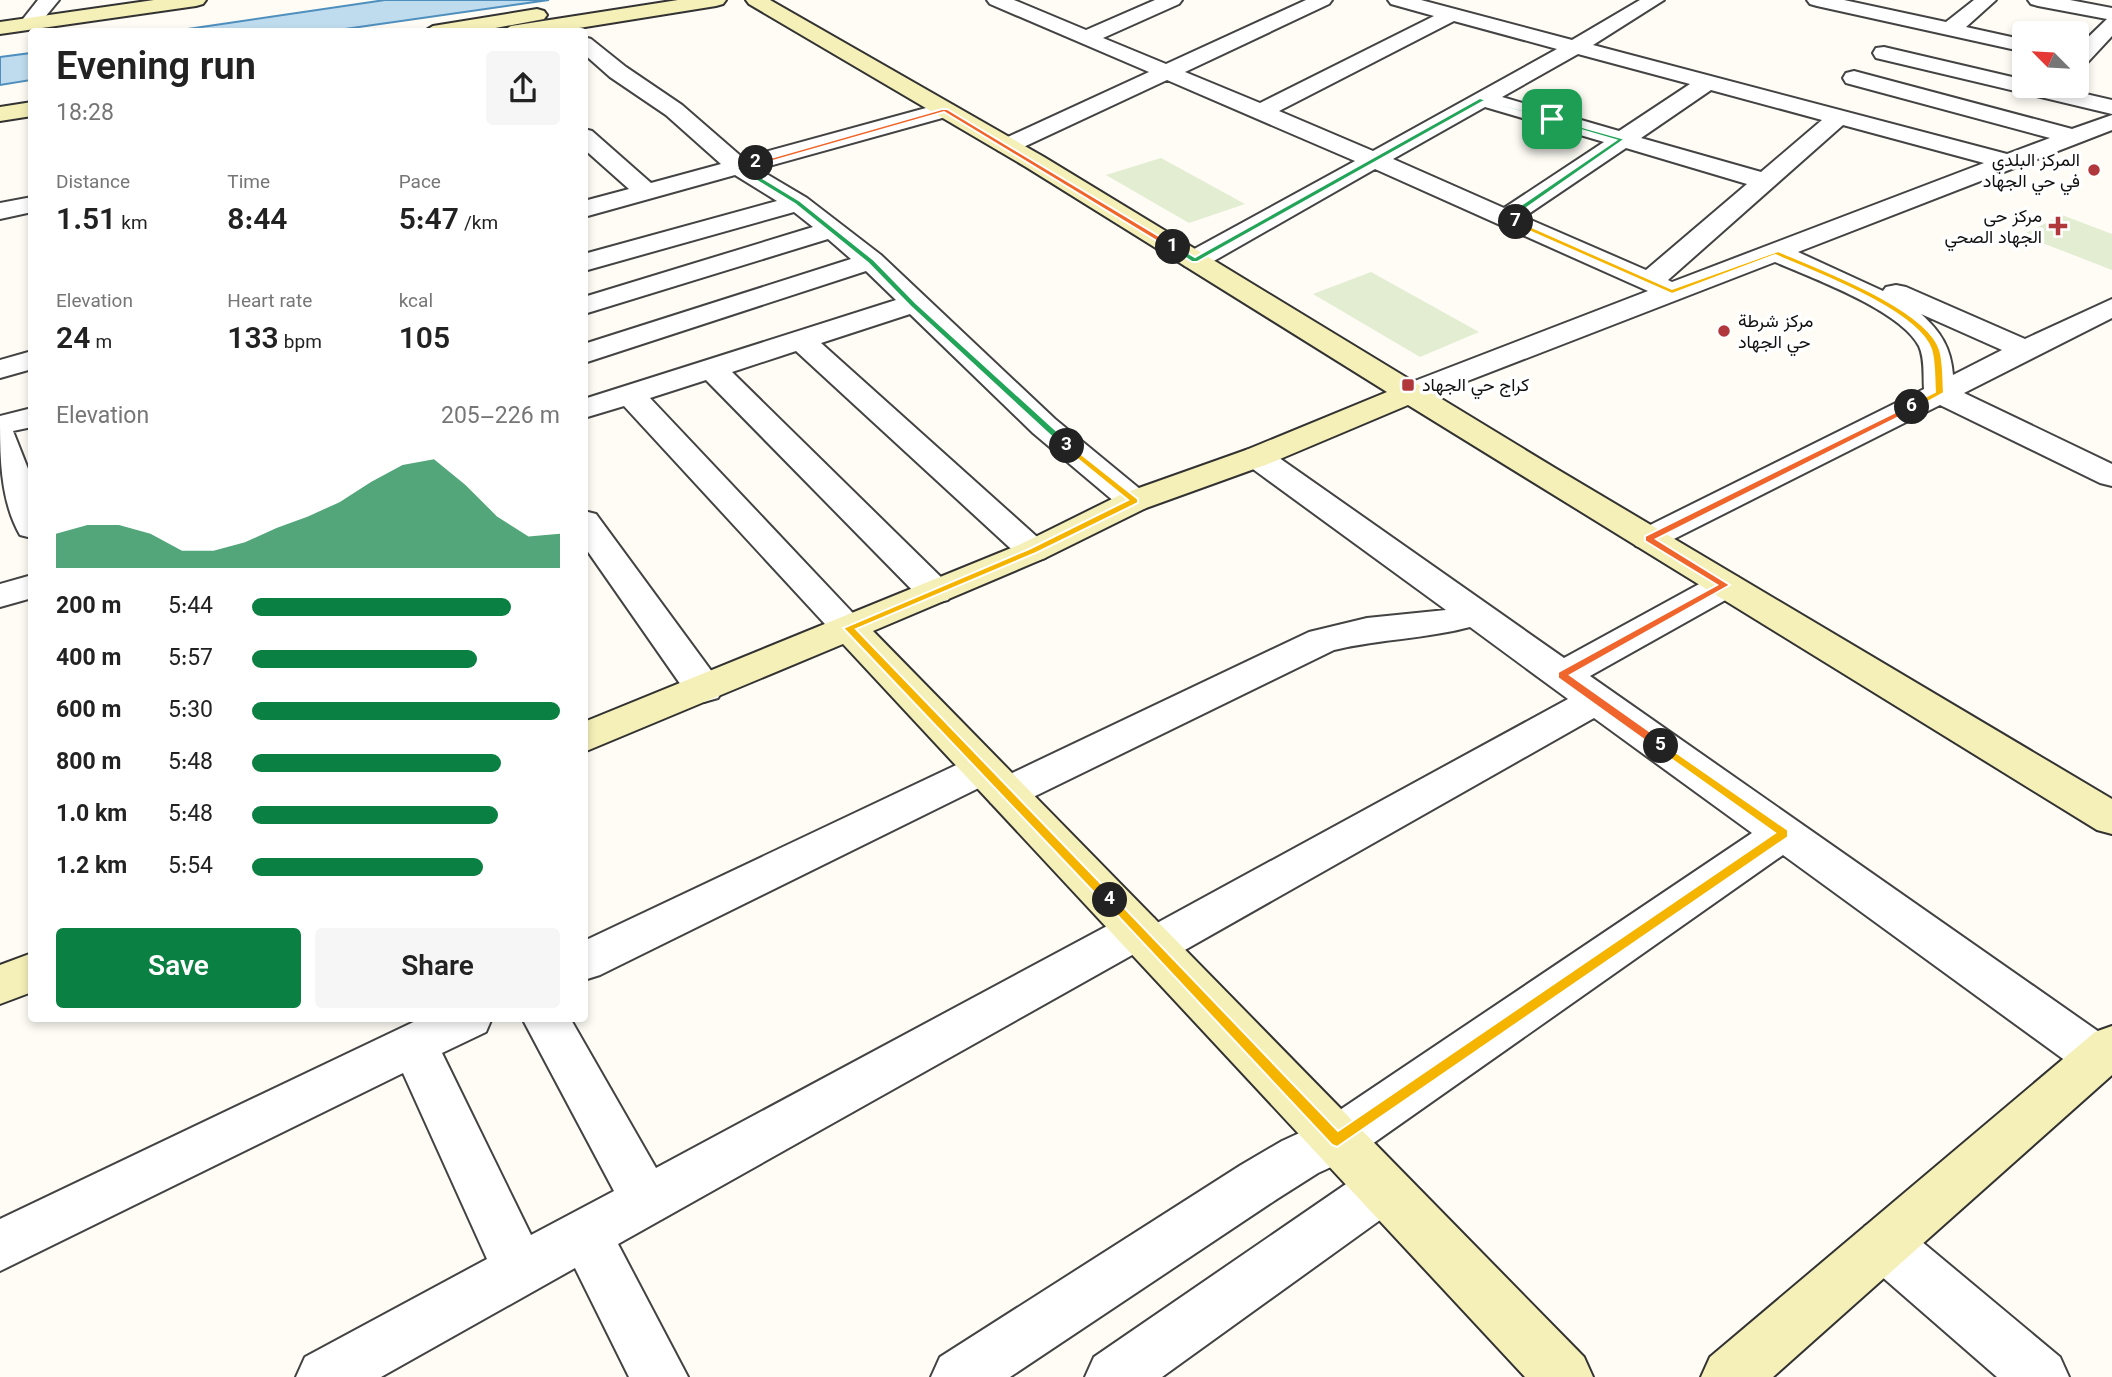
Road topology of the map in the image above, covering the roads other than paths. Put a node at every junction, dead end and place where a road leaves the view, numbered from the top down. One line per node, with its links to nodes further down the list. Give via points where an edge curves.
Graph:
1 (49, 0): 18 (street)
2 (196, 0): 14 (street)
3 (636, 0): 22 (street)
4 (716, 0): 20 (street)
5 (756, 0): 40 (street)
6 (1172, 0): 24 (street)
7 (1322, 0): 32 (street)
8 (1398, 0): 15 (street)
9 (1654, 0): 27 (street)
10 (1986, 0): 23 (street)
11 (2038, 0): 16 (street)
12 (1825, 1): 17 (street)
13 (1008, 2): 24 (street)
14 (143, 4): 18 (street)
15 (1453, 14): 27 (street); 42 (street)
16 (2112, 14)
17 (1920, 23): 23 (street); 29 (street)
18 (29, 24): 21 (street)
19 (2112, 24): 26 (street)
20 (568, 27)
21 (0, 28)
22 (458, 28)
23 (1950, 29): 25 (street)
24 (1085, 38): 32 (street)
25 (2012, 43)
26 (2090, 46)
27 (1575, 47): 34 (street); 36 (street)
28 (588, 49): 51 (street, via 607,75 674,110)
29 (1884, 53): 33 (street); 38 (street)
30 (2090, 61): 31 (street)
31 (2101, 63)
32 (1165, 73): 42 (street); 48 (street)
33 (1854, 78): 41 (street); 45 (street)
34 (1708, 82): 41 (street); 46 (street)
35 (28, 96): 37 (street)
36 (1483, 99): 46 (street); 49 (street)
37 (0, 100)
38 (2112, 107)
39 (28, 109): 43 (street)
40 (945, 110): 48 (street); 51 (street)
41 (1814, 111): 44 (street)
42 (1260, 112): 49 (street)
43 (0, 114)
44 (1839, 117): 50 (street); 52 (street)
45 (2096, 133): 50 (street)
46 (1621, 139): 52 (street); 58 (street)
47 (588, 140): 53 (street)
48 (1007, 146): 61 (street)
49 (1374, 160): 58 (street); 61 (street)
50 (2008, 162): 60 (street)
51 (740, 168): 53 (street); 54 (street)
52 (1765, 181): 64 (street)
53 (647, 192): 56 (street)
54 (798, 203): 59 (street); 63 (street)
55 (28, 205): 57 (street)
56 (588, 208)
57 (0, 211)
58 (1506, 218): 64 (street)
59 (831, 230): 62 (street); 66 (street)
60 (1783, 249): 64 (street); 71 (street); 77 (street, via 1912,320 1936,350)
61 (1195, 260): 76 (street)
62 (871, 261): 65 (street); 72 (street)
63 (588, 262)
64 (1660, 287): 76 (street)
65 (913, 304): 70 (street); 86 (street, via 1044,426)
66 (588, 305)
67 (2112, 307): 68 (street)
68 (2082, 321): 69 (street); 71 (street)
69 (2112, 334)
70 (801, 340): 75 (street); 90 (street)
71 (2026, 350): 77 (street)
72 (588, 353)
73 (28, 361): 74 (street)
74 (0, 369)
75 (712, 369): 78 (street); 93 (street)
76 (1409, 393): 83 (street); 89 (street)
77 (1940, 393): 85 (street); 89 (street)
78 (630, 395): 79 (street); 96 (street)
79 (588, 408)
80 (28, 417): 81 (street)
81 (0, 425)
82 (0, 436): 84 (street)
83 (1256, 457): 86 (street); 95 (street)
84 (22, 473): 87 (street)
85 (2112, 476)
86 (1135, 501): 90 (street)
87 (28, 510)
88 (588, 527): 98 (street)
89 (1648, 539): 91 (street)
90 (1033, 551): 93 (street)
91 (1725, 585): 97 (street); 102 (street)
92 (28, 587): 94 (street)
93 (935, 592): 96 (street)
94 (0, 596)
95 (1476, 614): 97 (street); 101 (street, via 1322,641)
96 (849, 628): 98 (street); 101 (street)
97 (1562, 675): 99 (street)
98 (704, 689): 100 (street)
99 (1596, 699): 103 (street); 104 (street)
100 (588, 736)
101 (995, 781): 104 (street); 105 (street)
102 (2112, 819)
103 (1784, 834): 111 (street); 112 (street)
104 (1146, 938): 112 (street); 114 (street)
105 (588, 960)
106 (28, 973): 107 (street)
107 (0, 985)
108 (462, 1022): 110 (street)
109 (547, 1022): 114 (street)
110 (414, 1045): 117 (street); 118 (street)
111 (2105, 1052): 116 (street)
112 (1337, 1140): 113 (street); 121 (street, via 1259,1182)
113 (1383, 1188): 122 (street); 123 (street)
114 (646, 1200): 115 (street)
115 (585, 1234): 118 (street); 120 (street)
116 (1884, 1244): 124 (street); 125 (street)
117 (0, 1246)
118 (520, 1270): 119 (street)
119 (325, 1377)
120 (659, 1377)
121 (960, 1377)
122 (1114, 1377)
123 (1564, 1377)
124 (1730, 1377)
125 (2040, 1377)

